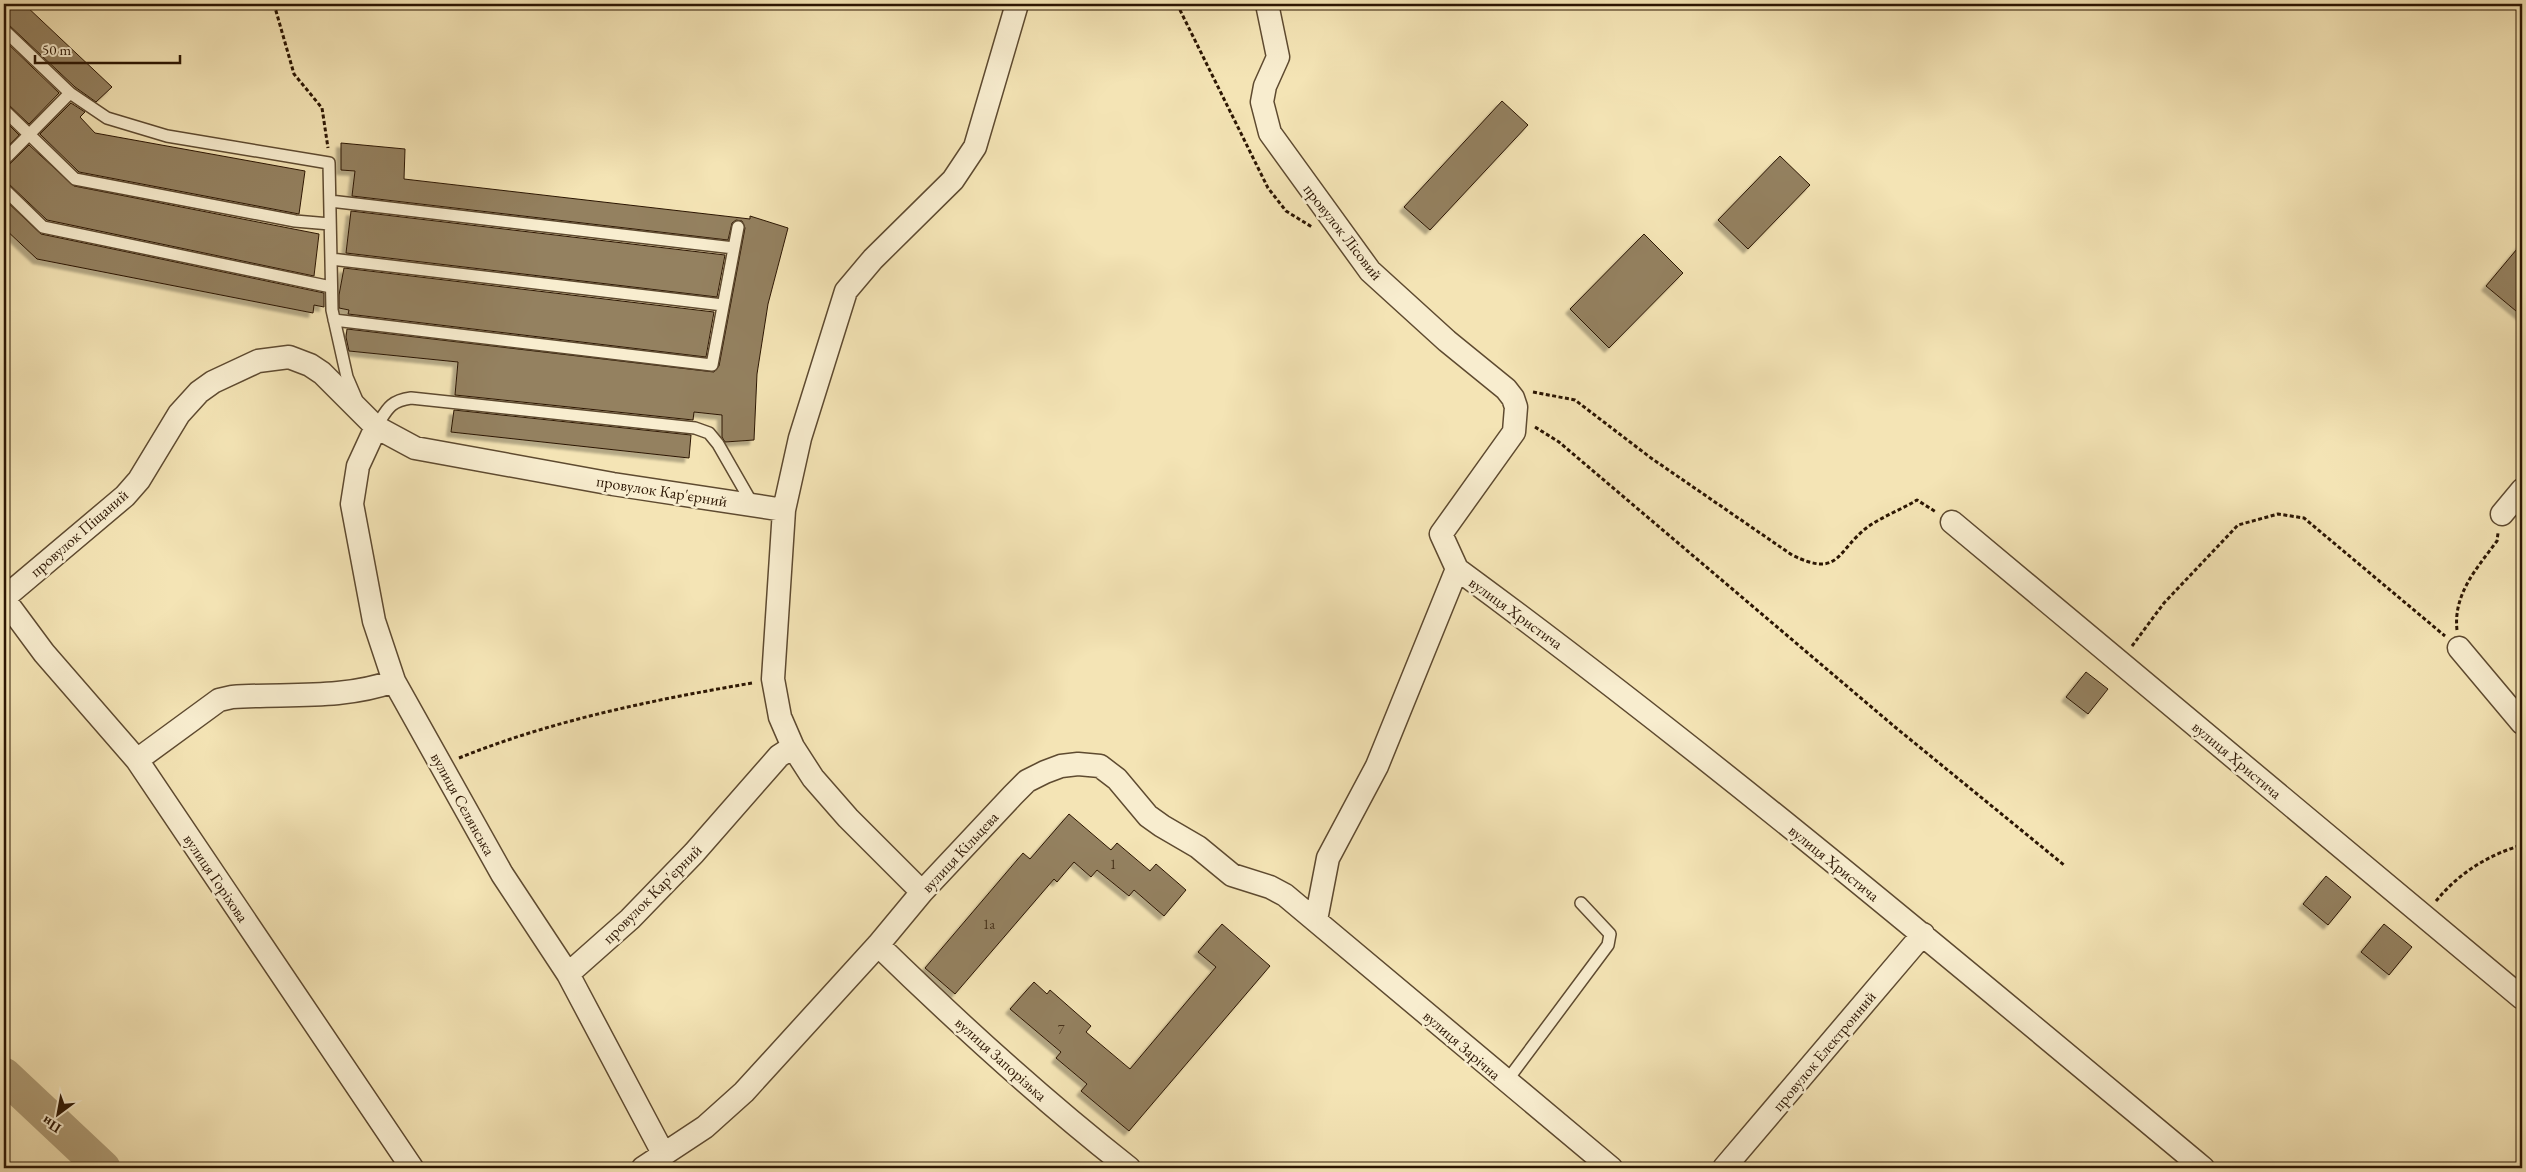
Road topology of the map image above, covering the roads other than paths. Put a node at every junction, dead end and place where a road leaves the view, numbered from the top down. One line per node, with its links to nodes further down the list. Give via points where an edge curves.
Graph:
1 (1017, 4): 20 (street, via 974,147 953,180 873,259 846,291 800,438)
2 (1267, 4): 23 (street, провулок Лісовий, via 1278,57 1265,86 1262,102 1264,117 1274,140 1370,271 1513,398 1517,416 1514,432 1441,534)
3 (4, 30): 4 (lane)
4 (70, 93): 6 (lane); 9 (lane, via 107,118 167,136 329,163)
5 (4, 110): 6 (lane)
6 (29, 134): 7 (lane); 10 (lane, via 75,178 295,221)
7 (4, 160)
8 (4, 189): 14 (lane, via 44,227)
9 (330, 201): 10 (lane); 12 (lane)
10 (330, 224): 13 (lane)
11 (738, 227): 12 (lane)
12 (734, 248): 15 (lane)
13 (331, 259): 14 (lane); 15 (lane)
14 (331, 287): 16 (lane)
15 (723, 306): 16 (lane, via 712,365)
16 (334, 320): 17 (lane, via 347,377)
17 (369, 420): 19 (street, провулок Кар'єрний, via 415,448 613,484); 19 (lane, via 398,400 411,398 695,428 709,433 718,444); 24 (street, провулок Піщаний, via 322,373 289,357 258,361 213,382 179,414 139,480 125,496); 26 (street, вулиця Селянська, via 352,504 374,621)
18 (2522, 490): 21 (street)
19 (753, 505): 20 (street, провулок Кар'єрний)
20 (784, 510): 28 (street, via 773,679 780,717)
21 (2502, 514)
22 (1952, 522): 36 (street, вулиця Христича)
23 (1457, 569): 32 (street, via 1377,766 1328,858); 33 (street, вулиця Христича, via 1584,663)
24 (4, 599): 29 (street, вулиця Горіхова, via 44,653)
25 (2459, 648): 27 (street)
26 (394, 682): 29 (street, via 352,692 232,696 219,700); 35 (street, вулиця Селянська, via 502,874)
27 (2522, 723)
28 (793, 747): 30 (street, via 813,778 848,818); 35 (street, провулок Кар'єрний, via 779,756 694,853 636,912)
29 (137, 760): 39 (street, вулиця Горіхова)
30 (922, 892): 32 (street, вулиця Кільцева, via 1027,781 1061,766 1078,764 1100,766 1117,779 1148,816 1162,826 1198,847 1232,875 1270,887); 34 (street, вулиця Кільцева)
31 (1581, 903): 37 (lane, via 1610,934 1608,945)
32 (1316, 920): 37 (street, вулиця Зарічна)
33 (1923, 934): 42 (street, провулок Електронний); 43 (street, вулиця Христича)
34 (878, 945): 38 (street, вулиця Кільцева, via 744,1092 704,1127); 40 (street, вулиця Запорізька, via 1061,1113)
35 (568, 974): 38 (street, вулиця Селянська)
36 (2522, 998)
37 (1506, 1082): 41 (street, вулиця Зарічна)
38 (652, 1164)
39 (412, 1168)
40 (1129, 1168)
41 (1611, 1168)
42 (1724, 1168)
43 (2203, 1168)

